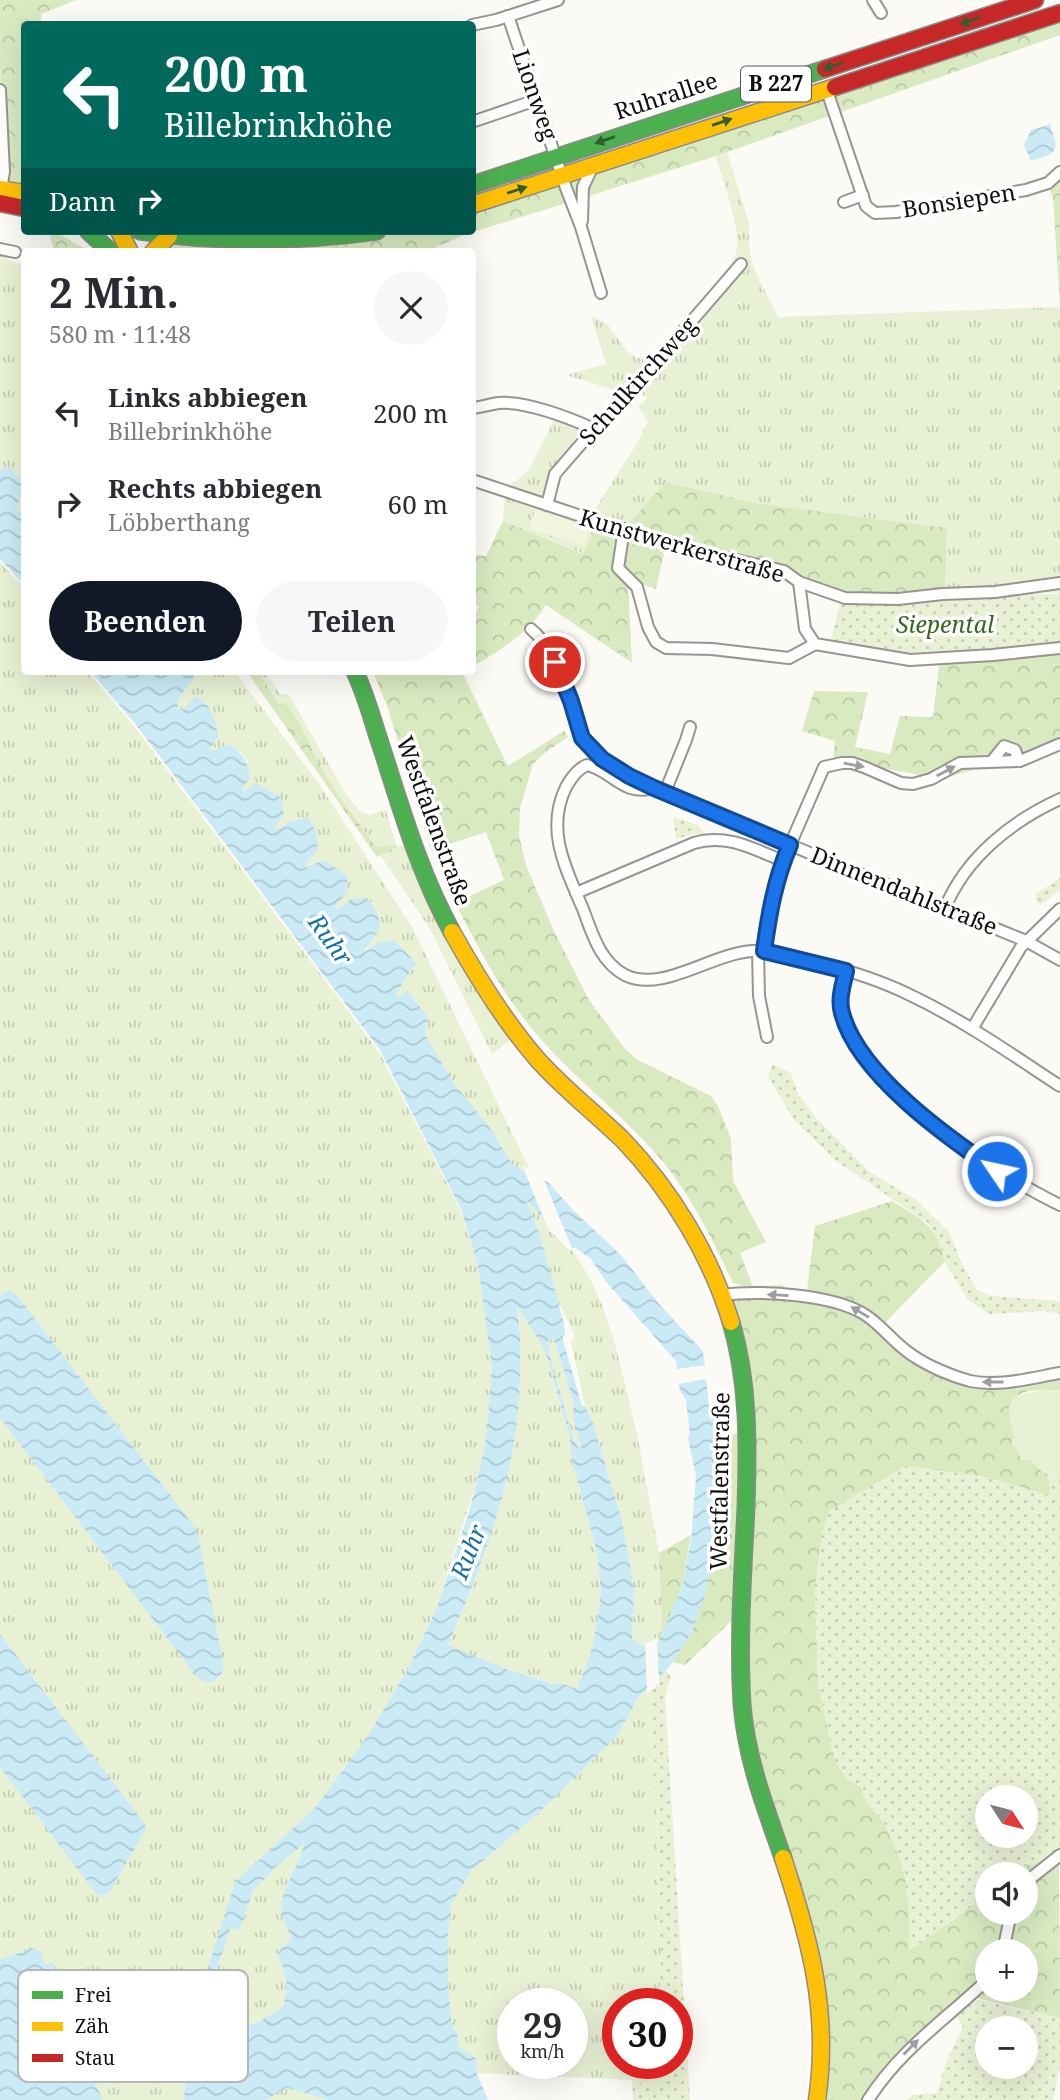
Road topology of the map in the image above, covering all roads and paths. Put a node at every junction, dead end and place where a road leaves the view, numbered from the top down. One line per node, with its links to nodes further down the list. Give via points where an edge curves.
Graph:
1 (558, 0): 7 (street)
2 (873, 0): 5 (street)
3 (1047, 0): 8 (main road)
4 (1025, 2): 14 (main road, Ruhrallee / B 227, one-way to 14)
5 (881, 13)
6 (1060, 13): 8 (main road, Ruhrallee / B 227)
7 (508, 16): 9 (street); 12 (street, Lionweg)
8 (1031, 22): 10 (main road, Ruhrallee / B 227)
9 (476, 24)
10 (826, 88): 15 (main road, Ruhrallee / B 227, one-way to 10); 19 (street)
11 (0, 90): 20 (street, via 4,172)
12 (536, 100): 13 (street); 14 (street, Lionweg)
13 (476, 120)
14 (557, 157): 17 (street, Lionweg); 18 (main road, Ruhrallee / B 227)
15 (594, 164): 17 (main road, Ruhrallee / B 227); 23 (street, via 583,187)
16 (1060, 172): 19 (street, Bonsiepen, via 1038,187 897,212 876,213 866,206)
17 (562, 175): 22 (main road, Ruhrallee / B 227, one-way to 17); 23 (street)
18 (476, 184)
19 (863, 195): 21 (street)
20 (11, 197)
21 (844, 202)
22 (476, 204)
23 (581, 227): 33 (street)
24 (92, 235): 28 (main road)
25 (163, 235): 27 (main road)
26 (350, 235): 27 (main road, via 236,241)
27 (169, 236): 29 (main road)
28 (107, 248)
29 (157, 248)
30 (0, 249): 31 (street)
31 (15, 252)
32 (741, 264): 35 (street, Schulkirchweg)
33 (601, 293)
34 (476, 407): 35 (street, via 510,404)
35 (594, 429): 37 (street, Schulkirchweg, via 555,474)
36 (476, 481): 37 (street, Kunstwerkerstraße)
37 (547, 505): 38 (street, Kunstwerkerstraße)
38 (624, 529): 39 (street, Kunstwerkerstraße, via 785,571); 42 (street, via 618,568 637,587 648,627 656,642 666,648 789,658)
39 (799, 582): 40 (street, Kunstwerkerstraße, via 845,598 898,600); 42 (street, via 805,629)
40 (1060, 583)
41 (531, 629): 47 (street, Dinnendahlstraße, via 549,650 585,742 602,759)
42 (816, 644): 43 (street, via 910,660)
43 (1060, 648)
44 (356, 675): 63 (main road, Westfalenstraße, via 430,887 486,989 540,1062 655,1178 684,1222)
45 (690, 727): 48 (street)
46 (1060, 744): 50 (street, one-way to 46, via 824,767 852,763 913,784 960,764 1014,761)
47 (654, 788): 48 (street, Dinnendahlstraße); 52 (street, via 632,789 587,765 571,778 557,826 560,852)
48 (665, 792): 50 (street, Dinnendahlstraße)
49 (1060, 799): 53 (street, via 994,841 963,875)
50 (790, 845): 51 (street); 53 (street, Dinnendahlstraße)
51 (783, 861): 52 (street, via 729,840 711,839); 56 (street)
52 (576, 893): 56 (street, via 600,950 614,968 630,977 672,976 724,956)
53 (945, 908): 55 (street, Dinnendahlstraße)
54 (1060, 909): 55 (street)
55 (1026, 941): 57 (street, Dinnendahlstraße); 59 (street, Dinnendahlstraße)
56 (761, 951): 58 (street); 60 (street, via 759,996)
57 (1060, 960)
58 (846, 971): 59 (street, via 908,994); 62 (street, via 841,1011 852,1038 876,1071 957,1143)
59 (972, 1029): 61 (street)
60 (767, 1037)
61 (1060, 1086)
62 (1060, 1205)
63 (721, 1295): 64 (street, one-way to 63, via 995,1383 973,1381 911,1354 869,1317 844,1304 794,1296); 68 (main road, Westfalenstraße, via 736,1339 747,1407 741,1612 744,1721 753,1772 794,1894 817,1986 822,2062)
64 (1060, 1373)
65 (1060, 1855): 66 (street)
66 (1038, 1872)
67 (975, 1990): 69 (street, one-way to 67, via 894,2064)
68 (817, 2100)
69 (868, 2100)

